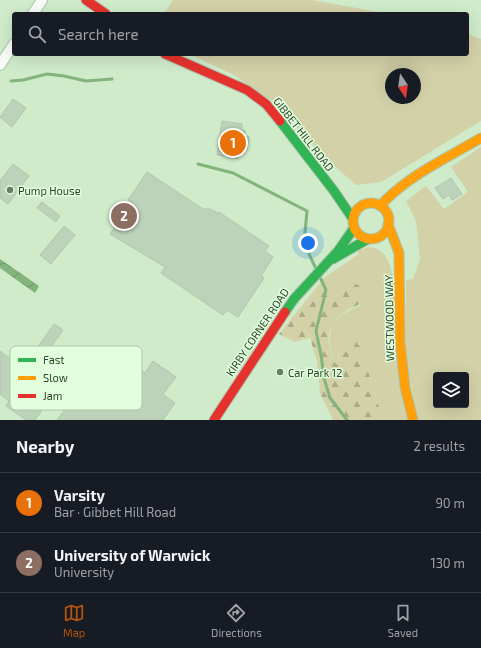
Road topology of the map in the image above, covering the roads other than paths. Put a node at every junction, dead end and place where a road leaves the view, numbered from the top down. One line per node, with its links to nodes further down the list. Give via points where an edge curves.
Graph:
1 (86, 0): 5 (street)
2 (98, 0): 6 (street)
3 (42, 1): 4 (street)
4 (34, 12)
5 (104, 12)
6 (104, 12)
7 (12, 47): 9 (street)
8 (170, 56): 11 (street, GIBBET HILL ROAD, via 218,77 256,96 266,104)
9 (0, 65)
10 (481, 138): 13 (street, via 385,199)
11 (334, 191): 12 (street, GIBBET HILL ROAD); 14 (street, GIBBET HILL ROAD)
12 (363, 205): 13 (street, via 369,203); 14 (street, via 358,209)
13 (380, 206): 15 (street, via 388,215)
14 (354, 223): 16 (street, via 357,233); 18 (street, KIRBY CORNER ROAD, via 338,251)
15 (388, 224): 16 (street, via 384,233); 17 (street, WESTWOOD WAY, via 397,243)
16 (371, 239): 17 (street, WESTWOOD WAY, via 384,242); 18 (street, KIRBY CORNER ROAD)
17 (400, 263): 20 (street, WESTWOOD WAY, via 400,341 405,387)
18 (326, 264): 19 (street, KIRBY CORNER ROAD, via 294,299)
19 (214, 420)
20 (413, 420)

